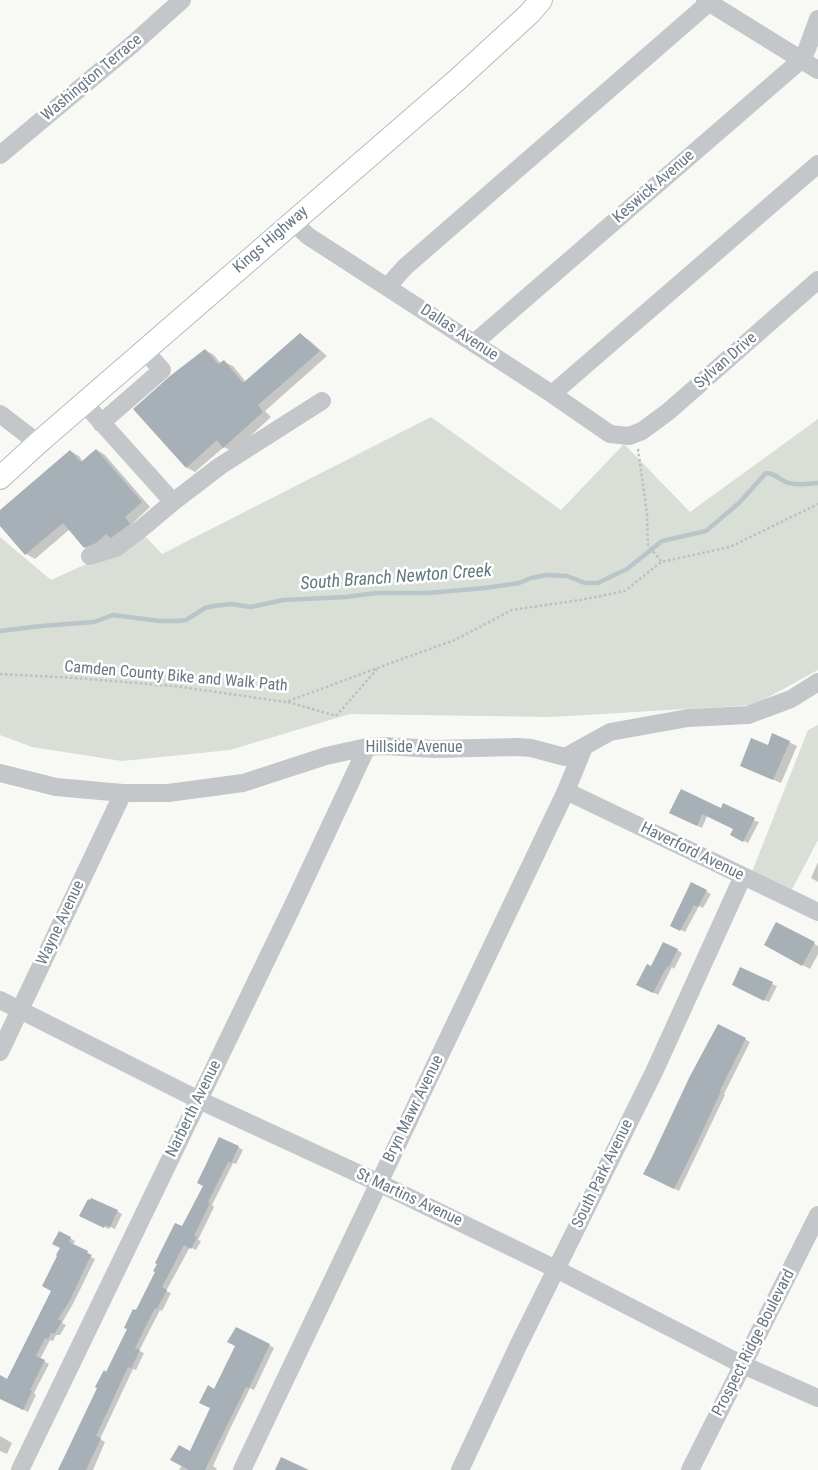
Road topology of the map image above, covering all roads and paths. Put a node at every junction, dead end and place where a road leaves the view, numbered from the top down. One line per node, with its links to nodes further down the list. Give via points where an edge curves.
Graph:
1 (182, 0): 7 (street, Washington Terrace)
2 (541, 0): 9 (main road, Kings Highway, via 456,80)
3 (709, 1): 5 (street); 11 (street, via 405,267)
4 (818, 19): 5 (street, Keswick Avenue)
5 (801, 60): 6 (street); 12 (street, Keswick Avenue)
6 (818, 70)
7 (0, 155)
8 (818, 164): 14 (street)
9 (292, 221): 11 (street, Dallas Avenue, via 308,236); 13 (main road, Kings Highway)
10 (818, 280): 19 (street, Sylvan Drive, via 669,411)
11 (388, 287): 12 (street, Dallas Avenue)
12 (474, 343): 14 (street, Dallas Avenue)
13 (145, 351): 16 (main road, Kings Highway); 18 (street, via 162,370)
14 (552, 394): 19 (street, Dallas Avenue, via 610,434)
15 (322, 401): 22 (street, via 220,466)
16 (85, 404): 18 (street); 20 (main road, Kings Highway)
17 (0, 414): 20 (street)
18 (101, 423): 22 (street)
19 (632, 434): 25 (path, via 647,514 648,545)
20 (38, 443): 21 (main road, Kings Highway)
21 (0, 478)
22 (173, 502): 24 (street, via 116,548)
23 (818, 504): 25 (path, Camden County Bike and Walk Path, via 730,547)
24 (90, 556)
25 (661, 562): 26 (path, Camden County Bike and Walk Path, via 625,591 512,610 455,640)
26 (379, 667): 29 (path, Camden County Bike and Walk Path); 29 (path, via 336,716)
27 (0, 674): 29 (path, Camden County Bike and Walk Path, via 174,686)
28 (818, 682): 31 (street, Hillside Avenue, via 791,700 748,715 688,718 610,732)
29 (286, 702)
30 (366, 747): 31 (street, Hillside Avenue, via 518,747 565,757); 34 (street, Hillside Avenue, via 326,756 243,783 168,793); 40 (street, Narberth Avenue)
31 (584, 747): 33 (street, Bryn Mawr Avenue)
32 (0, 773): 34 (street, Hillside Avenue, via 56,787)
33 (566, 791): 35 (street, Haverford Avenue); 41 (street, Bryn Mawr Avenue)
34 (123, 794): 38 (street, Wayne Avenue)
35 (743, 876): 36 (street, Haverford Avenue); 43 (street, South Park Avenue, via 654,1072)
36 (818, 912)
37 (0, 1000): 38 (street, St Martins Avenue)
38 (20, 1009): 39 (street, Wayne Avenue); 40 (street, St Martins Avenue)
39 (0, 1052)
40 (199, 1100): 41 (street, St Martins Avenue); 46 (street, Narberth Avenue)
41 (379, 1183): 43 (street, St Martins Avenue); 47 (street, Bryn Mawr Avenue)
42 (818, 1215): 44 (street, Prospect Ridge Boulevard)
43 (556, 1268): 44 (street, St Martins Avenue); 48 (street, South Park Avenue)
44 (743, 1364): 45 (street, St Martins Avenue); 49 (street, Prospect Ridge Boulevard)
45 (818, 1398)
46 (20, 1470)
47 (242, 1470)
48 (460, 1470)
49 (690, 1470)

